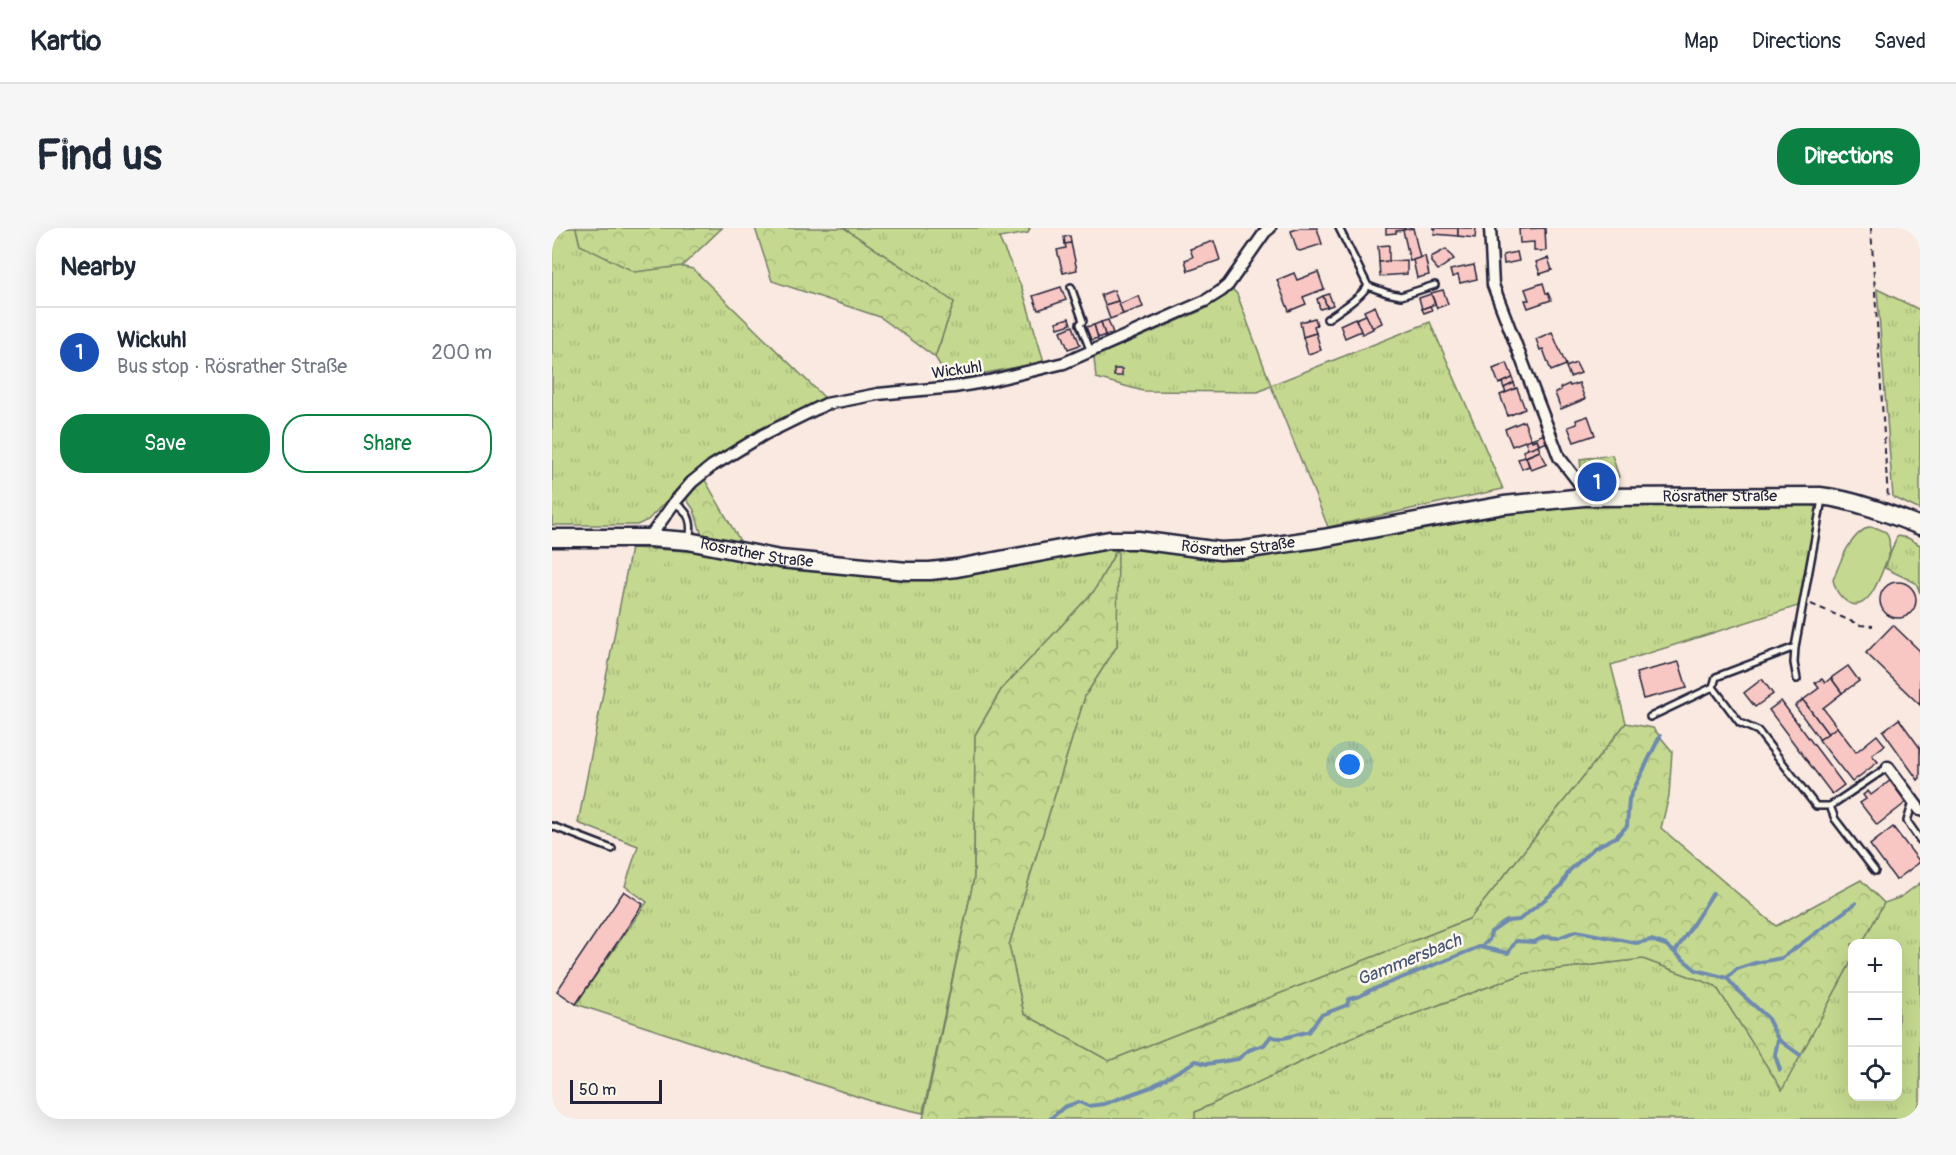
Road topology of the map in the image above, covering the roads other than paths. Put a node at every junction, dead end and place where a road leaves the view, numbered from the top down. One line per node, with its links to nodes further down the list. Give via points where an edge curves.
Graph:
1 (1270, 228): 8 (street, Wickuhl, via 1221,291)
2 (1340, 228): 4 (lane)
3 (1490, 228): 10 (street, via 1493,285 1559,457 1582,488)
4 (1368, 285): 5 (lane, via 1401,296); 7 (lane)
5 (1435, 285)
6 (1071, 287): 8 (lane)
7 (1328, 319)
8 (1090, 352): 11 (street, Wickuhl, via 1065,363 989,381 826,404 734,451 692,482)
9 (1820, 496): 10 (street, Rösrather Straße); 12 (street, Rösrather Straße, via 1842,498); 16 (lane)
10 (1584, 497): 15 (street, Rösrather Straße, via 1504,506 1243,550 1109,540 930,571 780,560)
11 (674, 503): 14 (street, Wickuhl); 15 (lane, via 690,519)
12 (1920, 526)
13 (552, 538): 14 (street, Rösrather Straße)
14 (649, 538): 15 (street, Rösrather Straße)
15 (688, 542)
16 (1795, 647): 17 (lane); 18 (lane, via 1716,677)
17 (1797, 679)
18 (1713, 687): 19 (lane); 22 (lane, via 1740,723 1758,731 1816,806)
19 (1650, 717)
20 (1888, 768): 21 (street); 22 (lane)
21 (1917, 805): 24 (lane, via 1906,821)
22 (1830, 806): 26 (lane, via 1835,819)
23 (552, 826): 25 (lane)
24 (1920, 840)
25 (612, 849)
26 (1875, 871)

